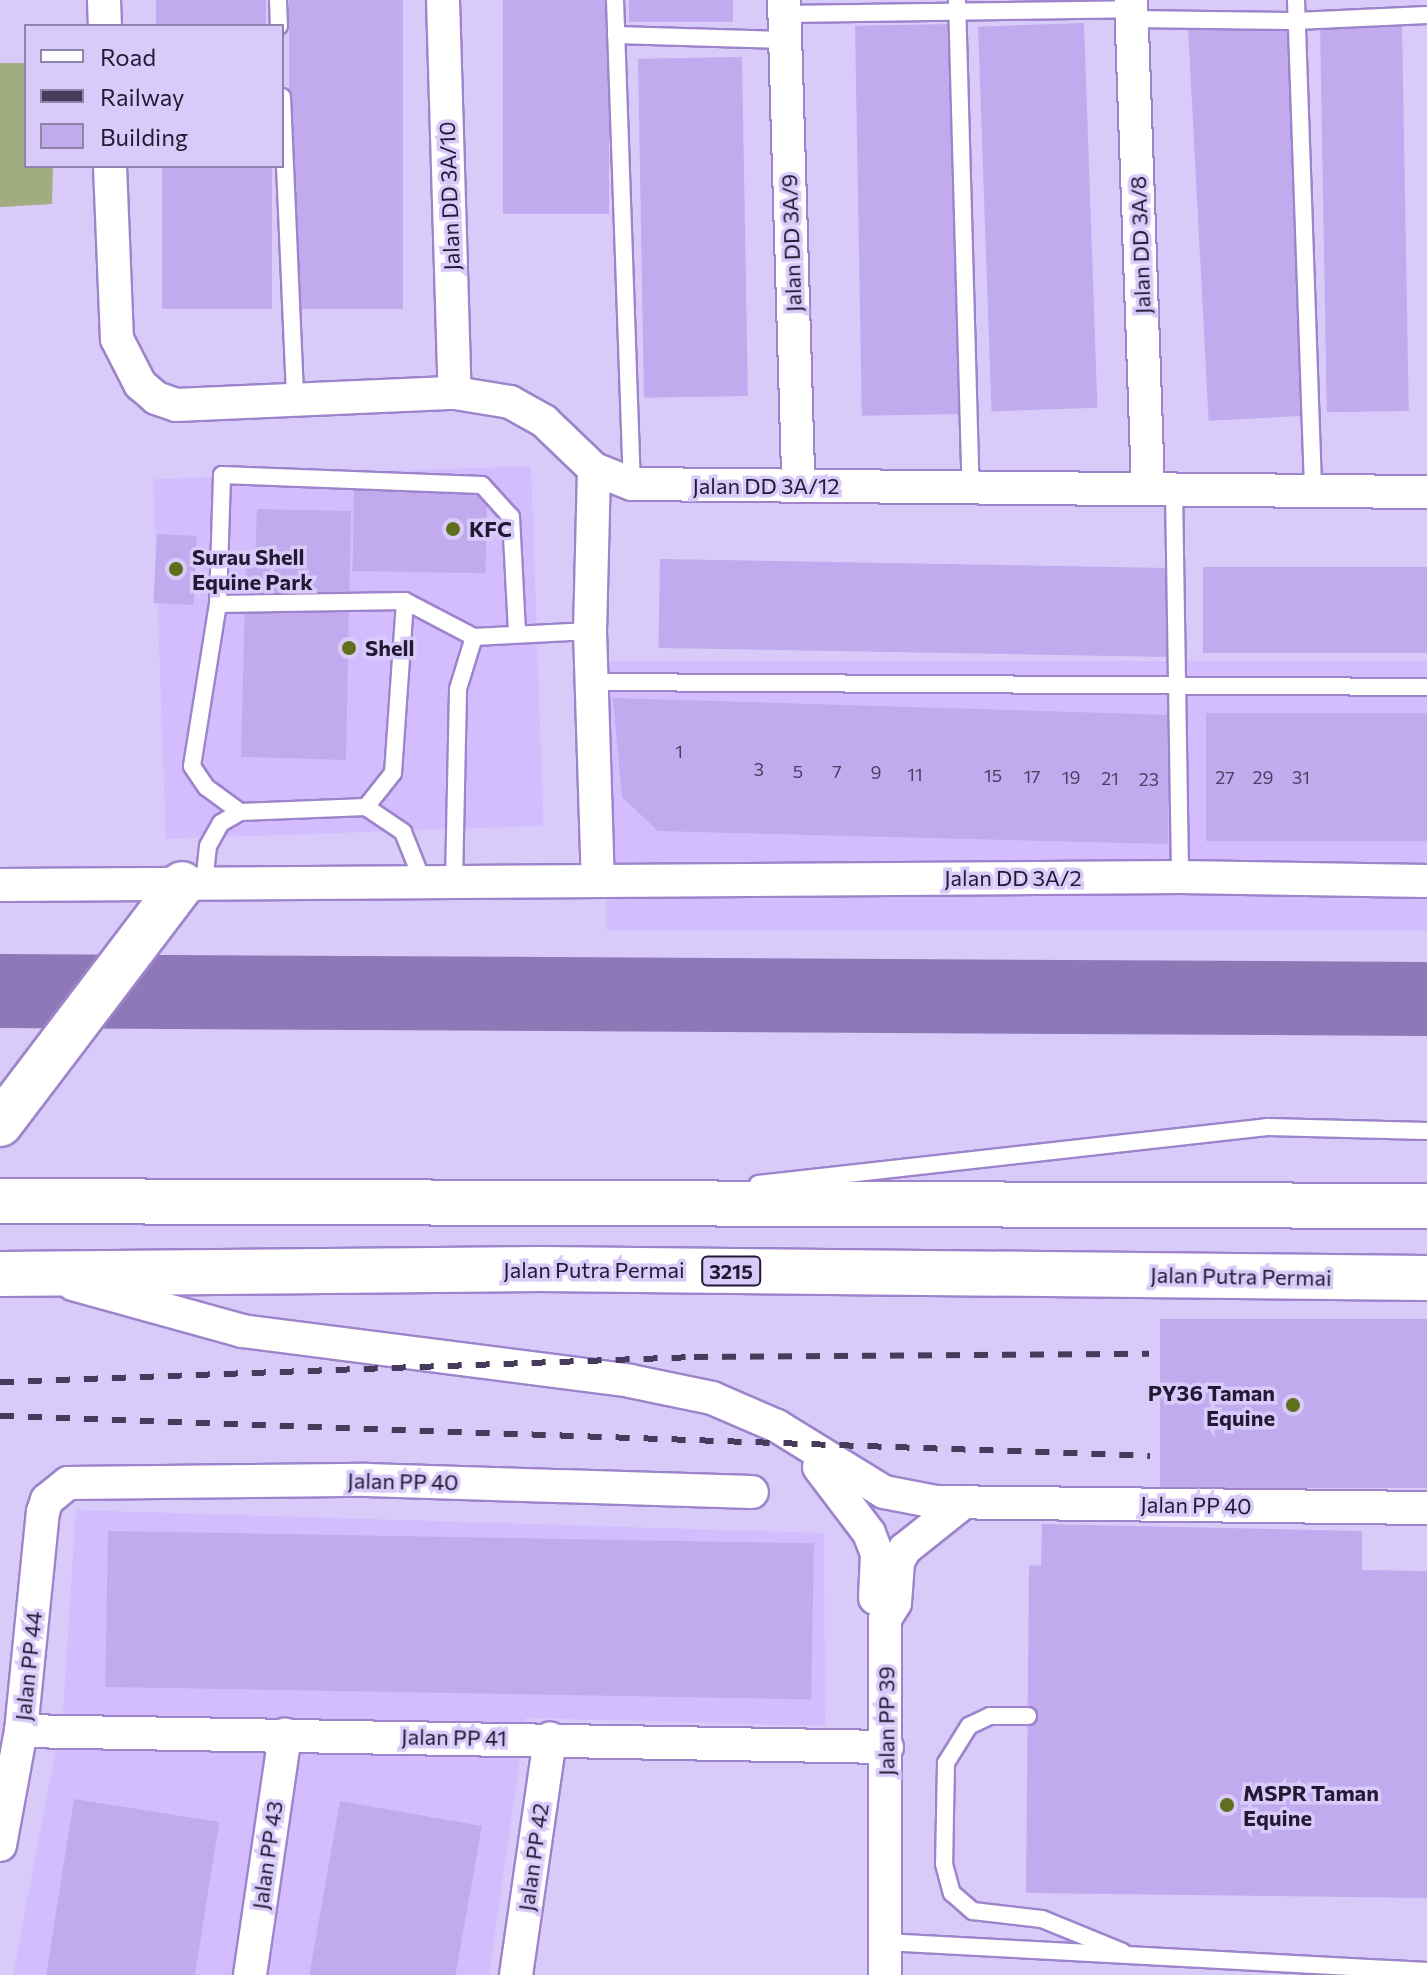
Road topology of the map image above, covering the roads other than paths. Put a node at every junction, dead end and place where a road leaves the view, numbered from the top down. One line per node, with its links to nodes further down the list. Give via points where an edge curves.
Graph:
1 (104, 0): 11 (street)
2 (278, 0): 12 (lane)
3 (443, 0): 16 (street, Jalan DD 3A/10)
4 (615, 0): 13 (lane)
5 (1296, 0): 10 (lane)
6 (958, 6): 7 (lane); 9 (lane); 21 (lane)
7 (1132, 9): 10 (lane); 22 (street, Jalan DD 3A/8)
8 (1427, 15): 10 (lane)
9 (785, 18): 13 (lane); 20 (street, Jalan DD 3A/9)
10 (1296, 21): 23 (lane)
11 (105, 24)
12 (279, 24)
13 (616, 35): 19 (lane)
14 (284, 144): 17 (lane)
15 (110, 168): 17 (street, Jalan DD 3A/12, via 117,339 140,384 156,398 176,405)
16 (455, 393): 17 (street, Jalan DD 3A/12); 18 (street, Jalan DD 3A/12, via 510,402 544,421)
17 (295, 400)
18 (594, 469): 19 (street, Jalan DD 3A/12); 27 (street)
19 (632, 484): 20 (street, Jalan DD 3A/12)
20 (798, 486): 21 (street, Jalan DD 3A/12)
21 (971, 488): 22 (street, Jalan DD 3A/12)
22 (1161, 490): 23 (street, Jalan DD 3A/12); 31 (lane)
23 (1313, 491): 24 (street, Jalan DD 3A/12)
24 (1427, 492)
25 (405, 601): 26 (lane); 29 (lane); 33 (lane, via 393,773)
26 (218, 604): 28 (lane, via 222,475 482,485 511,517); 34 (lane, via 192,766 206,787)
27 (590, 631): 28 (lane); 30 (street)
28 (517, 633): 29 (lane)
29 (474, 637): 38 (lane, via 458,689)
30 (591, 682): 31 (lane); 36 (street)
31 (1175, 684): 32 (lane); 35 (lane)
32 (1427, 687)
33 (366, 807): 34 (lane); 38 (lane, via 403,832)
34 (240, 812): 39 (lane, via 221,823)
35 (1180, 877): 36 (street, Jalan DD 3A/2); 37 (street, Jalan DD 3A/2)
36 (598, 881): 38 (street, Jalan DD 3A/2)
37 (1427, 881)
38 (439, 882): 39 (street, Jalan DD 3A/2)
39 (193, 884): 40 (street, Jalan DD 3A/2); 41 (main road, via 150,928)
40 (0, 885)
41 (0, 1124)
42 (1427, 1131): 44 (lane, via 1268,1127)
43 (0, 1201): 44 (main road)
44 (598, 1202): 45 (main road)
45 (1427, 1206)
46 (17, 1274): 47 (main road, Jalan Putra Permai / 3215, via 541,1269); 48 (street, via 242,1331 630,1381 712,1398)
47 (1427, 1278)
48 (777, 1426): 51 (street, Jalan PP 40, via 884,1492); 53 (street, via 832,1480 869,1533 877,1554 875,1602)
49 (57, 1490): 50 (street, Jalan PP 40, via 80,1479 192,1479); 55 (street, Jalan PP 44, via 43,1512)
50 (752, 1492)
51 (964, 1502): 52 (street, Jalan PP 40); 53 (street, Jalan PP 39, via 905,1549 898,1562 895,1603)
52 (1427, 1508)
53 (885, 1619): 58 (street, Jalan PP 39)
54 (1028, 1716): 61 (lane, via 990,1716 969,1726 946,1763 944,1864 952,1893 973,1911 1042,1919)
55 (21, 1731): 56 (street, Jalan PP 41); 59 (street, Jalan PP 44)
56 (285, 1735): 57 (street, Jalan PP 41); 63 (street, Jalan PP 43)
57 (550, 1738): 58 (street, Jalan PP 41); 64 (street, Jalan PP 42)
58 (887, 1747): 60 (street, Jalan PP 39)
59 (0, 1845)
60 (885, 1942): 61 (lane); 65 (street, Jalan PP 39)
61 (1135, 1957): 62 (lane)
62 (1427, 1971)
63 (250, 1975)
64 (516, 1975)
65 (885, 1975)

